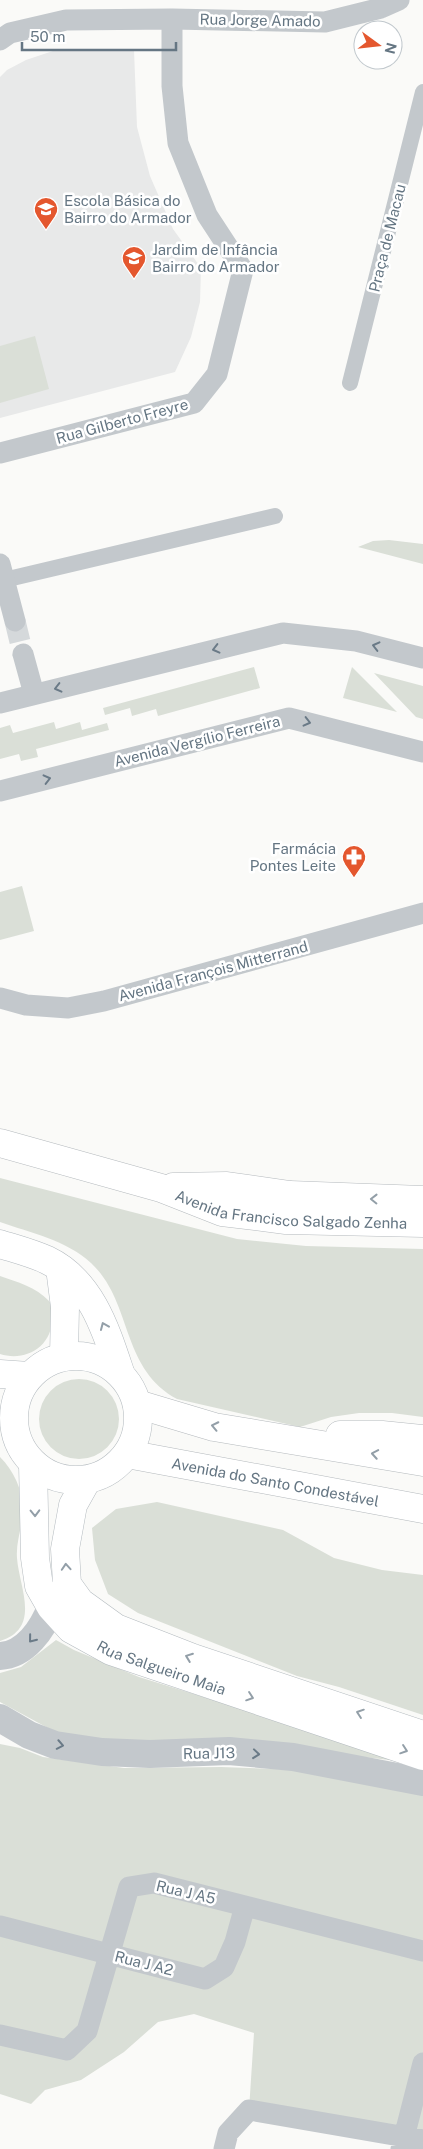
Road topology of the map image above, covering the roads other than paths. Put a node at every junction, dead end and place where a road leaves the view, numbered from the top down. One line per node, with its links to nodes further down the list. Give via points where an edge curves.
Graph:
1 (399, 0): 2 (street, Rua Jorge Amado, via 382,8 325,22)
2 (172, 19): 3 (street, Rua Jorge Amado, via 66,20 10,33); 6 (street, Rua Gilberto Freyre, via 172,86 178,144 207,215 243,270 217,374 194,403)
3 (0, 40)
4 (423, 92): 5 (street, Praça de Macau)
5 (350, 383)
6 (0, 453)
7 (275, 516): 8 (street)
8 (1, 577): 9 (street)
9 (15, 621)
10 (23, 654): 12 (street)
11 (423, 658): 12 (street, one-way to 12, via 356,641 283,633)
12 (34, 694): 13 (street)
13 (0, 703)
14 (423, 752): 15 (street, Avenida Vergílio Ferreira, one-way to 14, via 289,718)
15 (0, 791)
16 (423, 913): 17 (street, Avenida François Mitterrand, via 95,1003 68,1008 26,1005)
17 (0, 998)
18 (0, 1144): 19 (main road, Avenida Francisco Salgado Zenha)
19 (161, 1188): 20 (main road, Avenida Francisco Salgado Zenha, one-way to 19, via 290,1195 227,1186); 21 (main road, Avenida Francisco Salgado Zenha, via 222,1212 286,1220)
20 (423, 1200)
21 (423, 1223)
22 (0, 1244): 23 (main road)
23 (60, 1268): 24 (main road, via 65,1307); 25 (main road, one-way to 23, via 95,1309 82,1288)
24 (64, 1356): 25 (main road, via 94,1357); 27 (main road, via 45,1363)
25 (120, 1372): 28 (main road)
26 (0, 1374): 27 (main road)
27 (29, 1376): 29 (main road, via 18,1392)
28 (138, 1404): 30 (main road, one-way to 28, via 214,1426); 32 (main road, via 137,1430)
29 (7, 1429): 34 (main road)
30 (274, 1437): 31 (main road, via 382,1435); 33 (main road, one-way to 30)
31 (423, 1439)
32 (128, 1454): 35 (main road, via 110,1471); 36 (main road, Avenida do Santo Condestável)
33 (423, 1462)
34 (33, 1464): 35 (main road, via 49,1475); 39 (main road, Rua Salgueiro Maia, one-way to 39, via 35,1558 39,1586)
35 (87, 1480): 44 (main road, Rua Salgueiro Maia, one-way to 35, via 193,1658 116,1628 80,1602 67,1584 65,1549 73,1505)
36 (388, 1504): 37 (main road, Avenida do Santo Condestável); 38 (main road)
37 (423, 1509)
38 (423, 1514)
39 (51, 1608): 40 (street, one-way to 40, via 45,1622 25,1648); 45 (main road, Rua Salgueiro Maia, one-way to 45, via 71,1629 112,1650)
40 (0, 1656)
41 (0, 1718): 43 (street, Rua J13)
42 (0, 1730): 43 (street)
43 (29, 1735): 46 (street, Rua J13, one-way to 46, via 55,1745 102,1752 230,1751 293,1757)
44 (423, 1735)
45 (423, 1756)
46 (423, 1782)
47 (245, 1906): 49 (street, Rua J A5); 50 (street, Rua J A2, via 224,1967 205,1979); 50 (street, Rua J A5, via 154,1883 129,1887)
48 (0, 1926): 50 (street, Rua J A2)
49 (423, 1951)
50 (109, 1955): 51 (street, Rua J A5, via 87,2031 67,2050)
51 (0, 2035)
52 (423, 2063): 53 (street)
53 (410, 2142): 54 (street, via 249,2110 228,2133)
54 (224, 2149)

